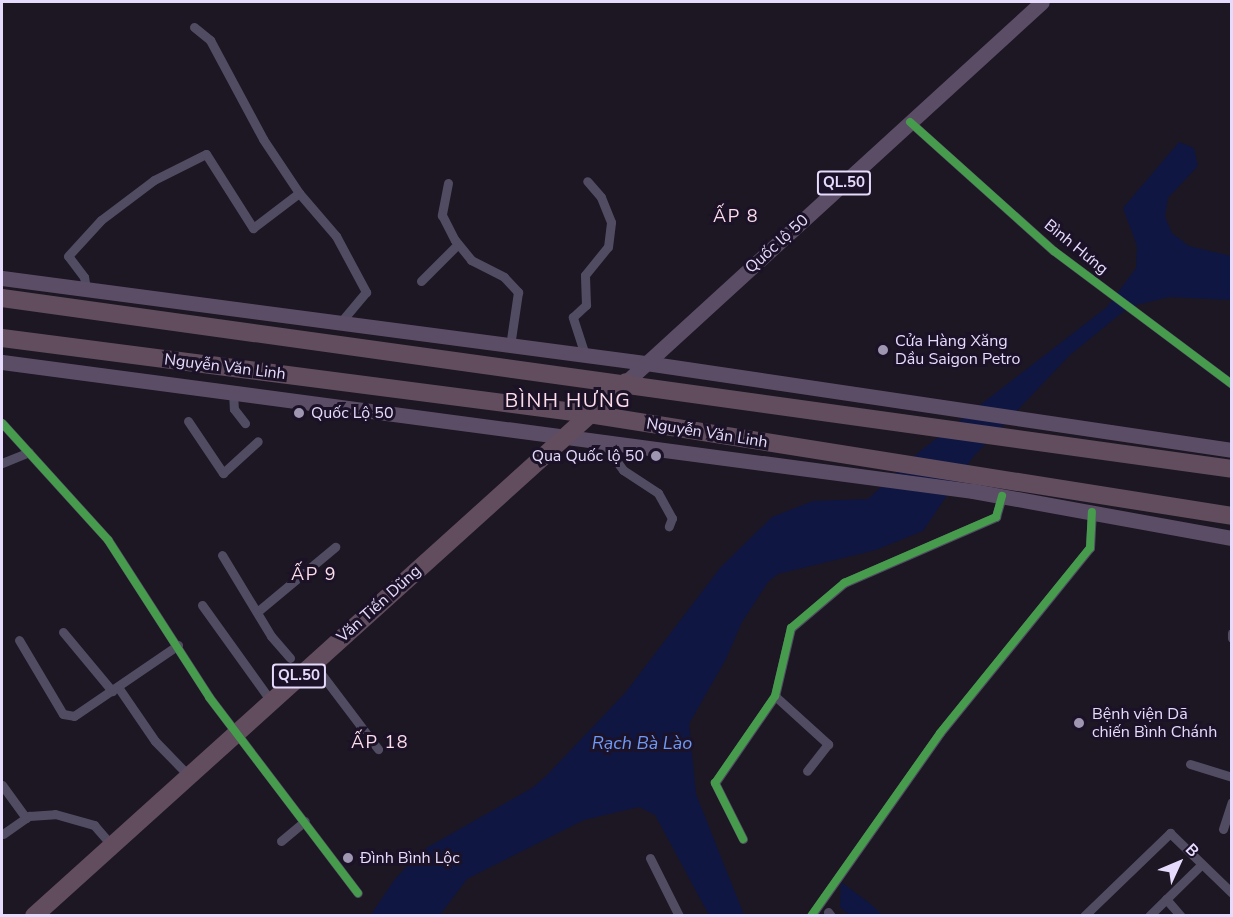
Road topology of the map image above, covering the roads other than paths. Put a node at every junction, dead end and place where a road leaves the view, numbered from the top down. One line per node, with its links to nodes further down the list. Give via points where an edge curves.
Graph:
1 (1042, 2): 3 (main road, Quốc lộ 50 / QL.50)
2 (194, 27): 6 (street, via 210,40 263,139)
3 (910, 122): 17 (main road, Quốc lộ 50 / QL.50); 19 (street, Bình Hưng, via 1062,256)
4 (587, 181): 15 (street, via 601,197 611,222 608,248 585,275 586,305 573,317)
5 (448, 183): 7 (street, via 442,215)
6 (299, 193): 10 (street, via 253,228 206,154 154,180 101,220 68,256 84,277); 12 (street, via 336,237 366,292)
7 (458, 244): 9 (street); 14 (street, via 471,260 504,277 518,292)
8 (2, 278): 10 (main road)
9 (421, 280)
10 (86, 289): 12 (main road)
11 (2, 298): 18 (highway)
12 (340, 323): 14 (main road)
13 (2, 338): 22 (highway, Nguyễn Văn Linh)
14 (510, 346): 15 (main road)
15 (585, 355): 17 (main road)
16 (2, 362): 20 (main road, Nguyễn Văn Linh)
17 (646, 363): 18 (main road, Quốc lộ 50 / QL.50); 21 (main road)
18 (626, 382): 21 (highway); 22 (highway, Quốc lộ 50 / QL.50)
19 (1232, 384)
20 (233, 392): 25 (street, via 234,409); 27 (main road, Nguyễn Văn Linh)
21 (891, 411): 26 (highway)
22 (590, 414): 27 (highway, Quốc lộ 50 / QL.50); 34 (highway, Nguyễn Văn Linh)
23 (188, 421): 28 (street, via 223,473)
24 (2, 423): 31 (street)
25 (245, 423)
26 (1028, 430): 30 (main road); 33 (highway)
27 (563, 437): 29 (main road, Nguyễn Văn Linh); 49 (highway, Văn Tiến Dũng / QL.50)
28 (258, 441)
29 (602, 441): 34 (main road, Nguyễn Văn Linh); 39 (street, via 623,470 658,493 672,518)
30 (1232, 450)
31 (29, 452): 32 (street); 47 (street, via 108,540)
32 (2, 463)
33 (1232, 469)
34 (883, 471): 35 (highway, Nguyễn Văn Linh)
35 (974, 483): 36 (main road, Nguyễn Văn Linh); 38 (highway, Nguyễn Văn Linh)
36 (1002, 495): 37 (main road, Nguyễn Văn Linh); 51 (street, via 996,516 844,583 791,628)
37 (1092, 512): 40 (main road, Nguyễn Văn Linh); 75 (street, via 1090,548 940,733)
38 (1232, 516)
39 (669, 526)
40 (1232, 538)
41 (335, 547): 44 (street)
42 (222, 555): 44 (street)
43 (202, 604): 52 (street)
44 (257, 612): 48 (street)
45 (63, 632): 50 (street)
46 (19, 640): 50 (street, via 63,714 74,716)
47 (178, 645): 50 (street); 53 (street)
48 (290, 658)
49 (313, 663): 52 (highway, Văn Tiến Dũng / QL.50); 54 (street)
50 (115, 689): 57 (street, via 155,741)
51 (775, 696): 56 (street, via 828,744); 65 (street, via 715,783)
52 (271, 701): 53 (highway, Văn Tiến Dũng / QL.50)
53 (236, 734): 57 (highway, Văn Tiến Dũng / QL.50); 62 (street)
54 (378, 749)
55 (1190, 764): 58 (street)
56 (807, 771)
57 (189, 776): 67 (highway, Văn Tiến Dũng / QL.50)
58 (1232, 777)
59 (2, 785): 61 (street)
60 (1232, 802): 63 (street)
61 (26, 818): 64 (street); 67 (street, via 55,814 94,825)
62 (305, 820): 66 (street); 70 (street)
63 (1223, 829)
64 (3, 834)
65 (743, 839)
66 (281, 841)
67 (112, 846): 73 (highway, Văn Tiến Dũng / QL.50)
68 (650, 858): 74 (street)
69 (1202, 864): 71 (street); 72 (street); 76 (street, via 1170,833)
70 (358, 893)
71 (1232, 893)
72 (1166, 899): 77 (street); 78 (street)
73 (40, 913)
74 (679, 915)
75 (811, 915)
76 (1084, 915)
77 (1149, 915)
78 (1181, 915)

